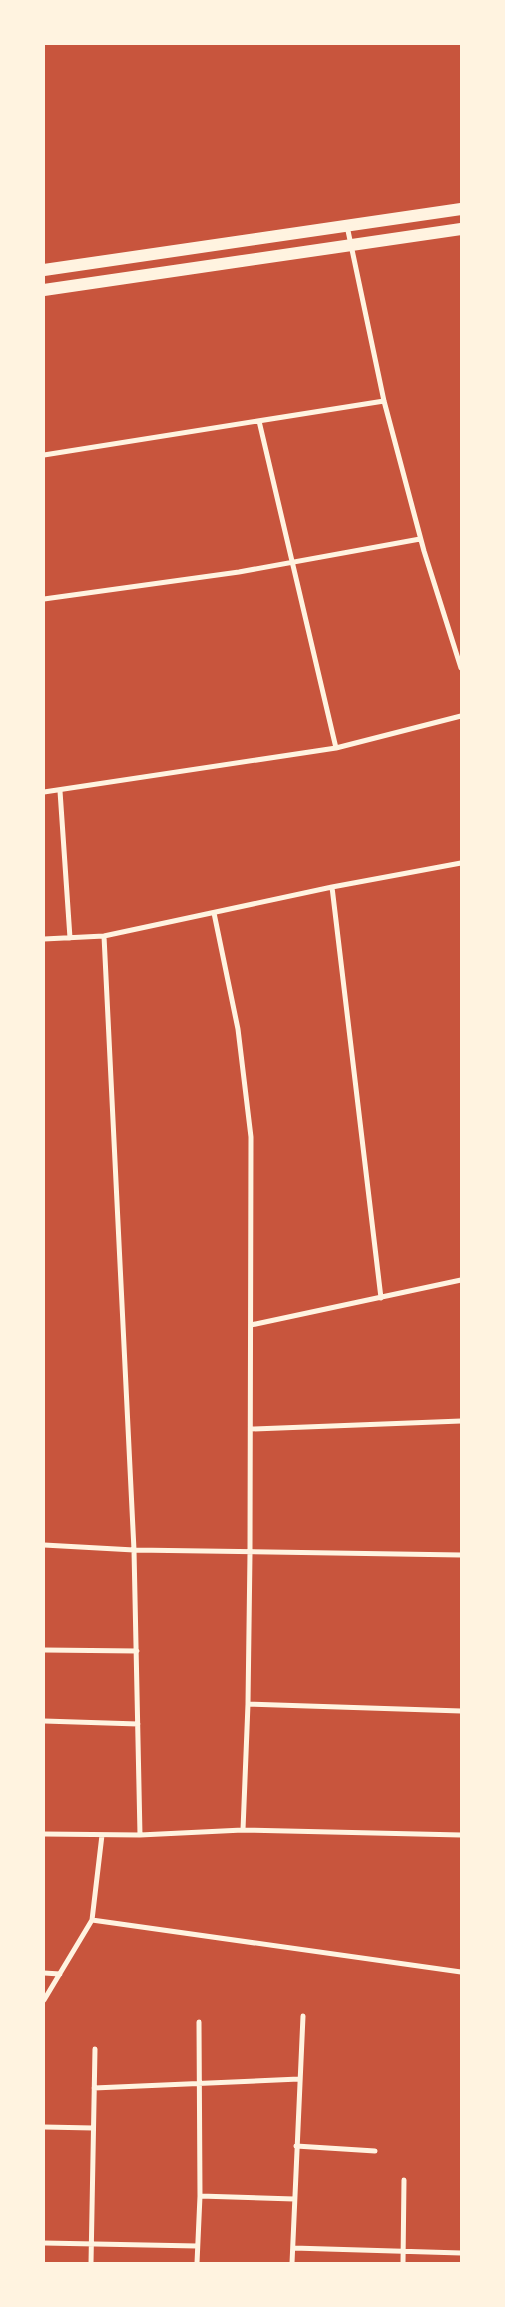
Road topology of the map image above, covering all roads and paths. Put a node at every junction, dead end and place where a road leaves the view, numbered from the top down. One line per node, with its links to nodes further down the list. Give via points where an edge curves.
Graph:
1 (461, 209): 2 (main road)
2 (347, 225): 4 (street); 5 (main road)
3 (461, 228): 4 (main road)
4 (352, 244): 6 (main road); 7 (street)
5 (44, 270)
6 (44, 290)
7 (384, 401): 8 (street); 10 (street)
8 (259, 421): 9 (street); 11 (street)
9 (44, 455)
10 (420, 539): 11 (street); 13 (street)
11 (292, 562): 12 (street); 15 (street)
12 (44, 599)
13 (461, 668)
14 (461, 716): 15 (street)
15 (336, 748): 16 (street)
16 (60, 791): 17 (street); 22 (street)
17 (44, 792)
18 (461, 863): 19 (street)
19 (332, 887): 20 (street); 25 (street)
20 (214, 913): 21 (street); 26 (street, via 238,1029 251,1137)
21 (104, 936): 22 (street); 30 (street)
22 (70, 938): 23 (street)
23 (44, 939)
24 (461, 1280): 25 (street)
25 (381, 1298): 26 (street)
26 (251, 1325): 28 (street)
27 (461, 1421): 28 (street)
28 (251, 1429): 31 (street)
29 (44, 1545): 30 (street)
30 (134, 1550): 31 (street); 34 (street)
31 (250, 1553): 32 (street); 35 (street)
32 (461, 1555)
33 (44, 1650): 34 (street)
34 (136, 1651): 38 (street)
35 (248, 1704): 36 (street); 39 (street)
36 (461, 1711)
37 (44, 1721): 38 (street)
38 (138, 1724): 42 (street)
39 (244, 1830): 42 (street); 43 (street)
40 (44, 1834): 41 (street)
41 (102, 1835): 42 (street); 44 (street)
42 (140, 1835)
43 (461, 1835)
44 (92, 1920): 45 (street); 47 (street)
45 (461, 1972)
46 (44, 1973): 47 (street)
47 (60, 1974): 48 (street)
48 (44, 2000)
49 (302, 2016): 52 (street)
50 (199, 2022): 53 (street)
51 (95, 2049): 54 (street)
52 (299, 2079): 53 (street); 57 (street)
53 (199, 2083): 54 (street); 60 (street)
54 (94, 2088): 56 (street)
55 (44, 2127): 56 (street)
56 (93, 2128): 63 (street)
57 (296, 2146): 58 (street); 61 (street)
58 (375, 2151)
59 (404, 2180): 66 (street)
60 (200, 2196): 61 (street); 64 (street)
61 (294, 2199): 65 (street)
62 (44, 2243): 63 (street)
63 (91, 2243): 64 (street); 68 (street)
64 (197, 2246): 69 (street)
65 (293, 2248): 66 (street); 70 (street)
66 (403, 2251): 67 (street); 71 (street)
67 (461, 2252)
68 (91, 2263)
69 (198, 2263)
70 (292, 2263)
71 (403, 2263)

